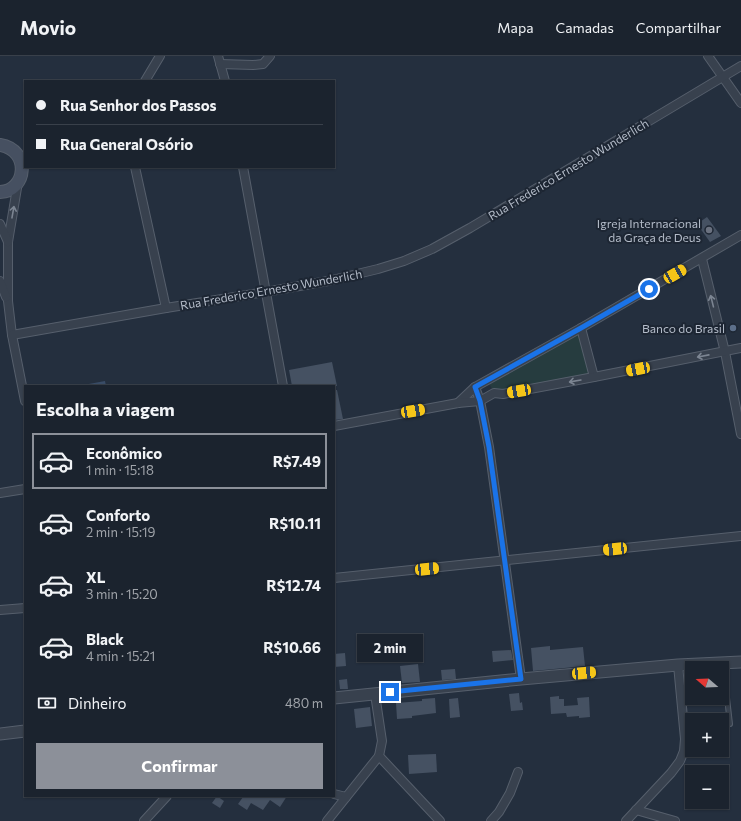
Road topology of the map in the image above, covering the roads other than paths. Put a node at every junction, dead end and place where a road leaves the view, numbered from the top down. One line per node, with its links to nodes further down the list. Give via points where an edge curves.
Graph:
1 (160, 56): 7 (street)
2 (270, 56): 4 (street, via 263,64 253,65)
3 (708, 56): 6 (street)
4 (219, 60): 8 (street)
5 (741, 66): 6 (street, Rua Frederico Ernesto Wunderlich)
6 (722, 76): 9 (street); 21 (street, Rua Frederico Ernesto Wunderlich, via 432,249 378,269)
7 (146, 80)
8 (225, 80)
9 (741, 103)
10 (0, 134): 11 (main road)
11 (3, 146): 14 (main road, via 14,151 19,158 22,166)
12 (135, 168): 23 (street)
13 (243, 168): 21 (street)
14 (18, 181): 15 (main road, via 12,188); 18 (street, one-way to 14)
15 (0, 192)
16 (0, 224): 18 (street)
17 (741, 235): 19 (street)
18 (8, 242): 22 (street)
19 (702, 259): 24 (street); 27 (street, one-way to 19)
20 (0, 281): 22 (street)
21 (266, 292): 23 (street, Rua Frederico Ernesto Wunderlich); 30 (street)
22 (8, 301): 25 (street)
23 (166, 308): 25 (street, Rua Frederico Ernesto Wunderlich)
24 (581, 328): 28 (street); 29 (street)
25 (12, 335): 33 (street)
26 (741, 348): 27 (street)
27 (725, 352): 28 (street, one-way to 28); 37 (street)
28 (594, 377): 32 (street, one-way to 32, via 503,394)
29 (488, 380): 31 (street); 32 (street)
30 (283, 385)
31 (475, 387): 34 (street); 35 (street)
32 (494, 393): 34 (street)
33 (24, 396)
34 (480, 401): 35 (street); 41 (street, via 489,447)
35 (458, 403): 36 (street)
36 (335, 426)
37 (741, 434)
38 (24, 489): 39 (street)
39 (0, 493)
40 (741, 536): 41 (street)
41 (504, 561): 42 (street); 49 (street)
42 (335, 578)
43 (24, 608): 44 (street)
44 (0, 610)
45 (741, 662): 46 (street)
46 (729, 663)
47 (678, 665): 48 (street); 49 (street); 61 (street, via 684,751 671,773)
48 (685, 665)
49 (521, 679): 50 (street)
50 (375, 694): 51 (street); 56 (street, via 382,741)
51 (335, 698)
52 (728, 705): 53 (lane)
53 (730, 724)
54 (24, 731): 55 (street)
55 (0, 734)
56 (379, 756): 60 (street); 64 (street)
57 (518, 772): 65 (street, via 510,793)
58 (335, 794): 60 (street)
59 (166, 797): 62 (street)
60 (346, 797): 63 (street)
61 (636, 810): 66 (street); 67 (street)
62 (144, 821)
63 (328, 821)
64 (440, 821)
65 (491, 821)
66 (626, 821)
67 (674, 821)

